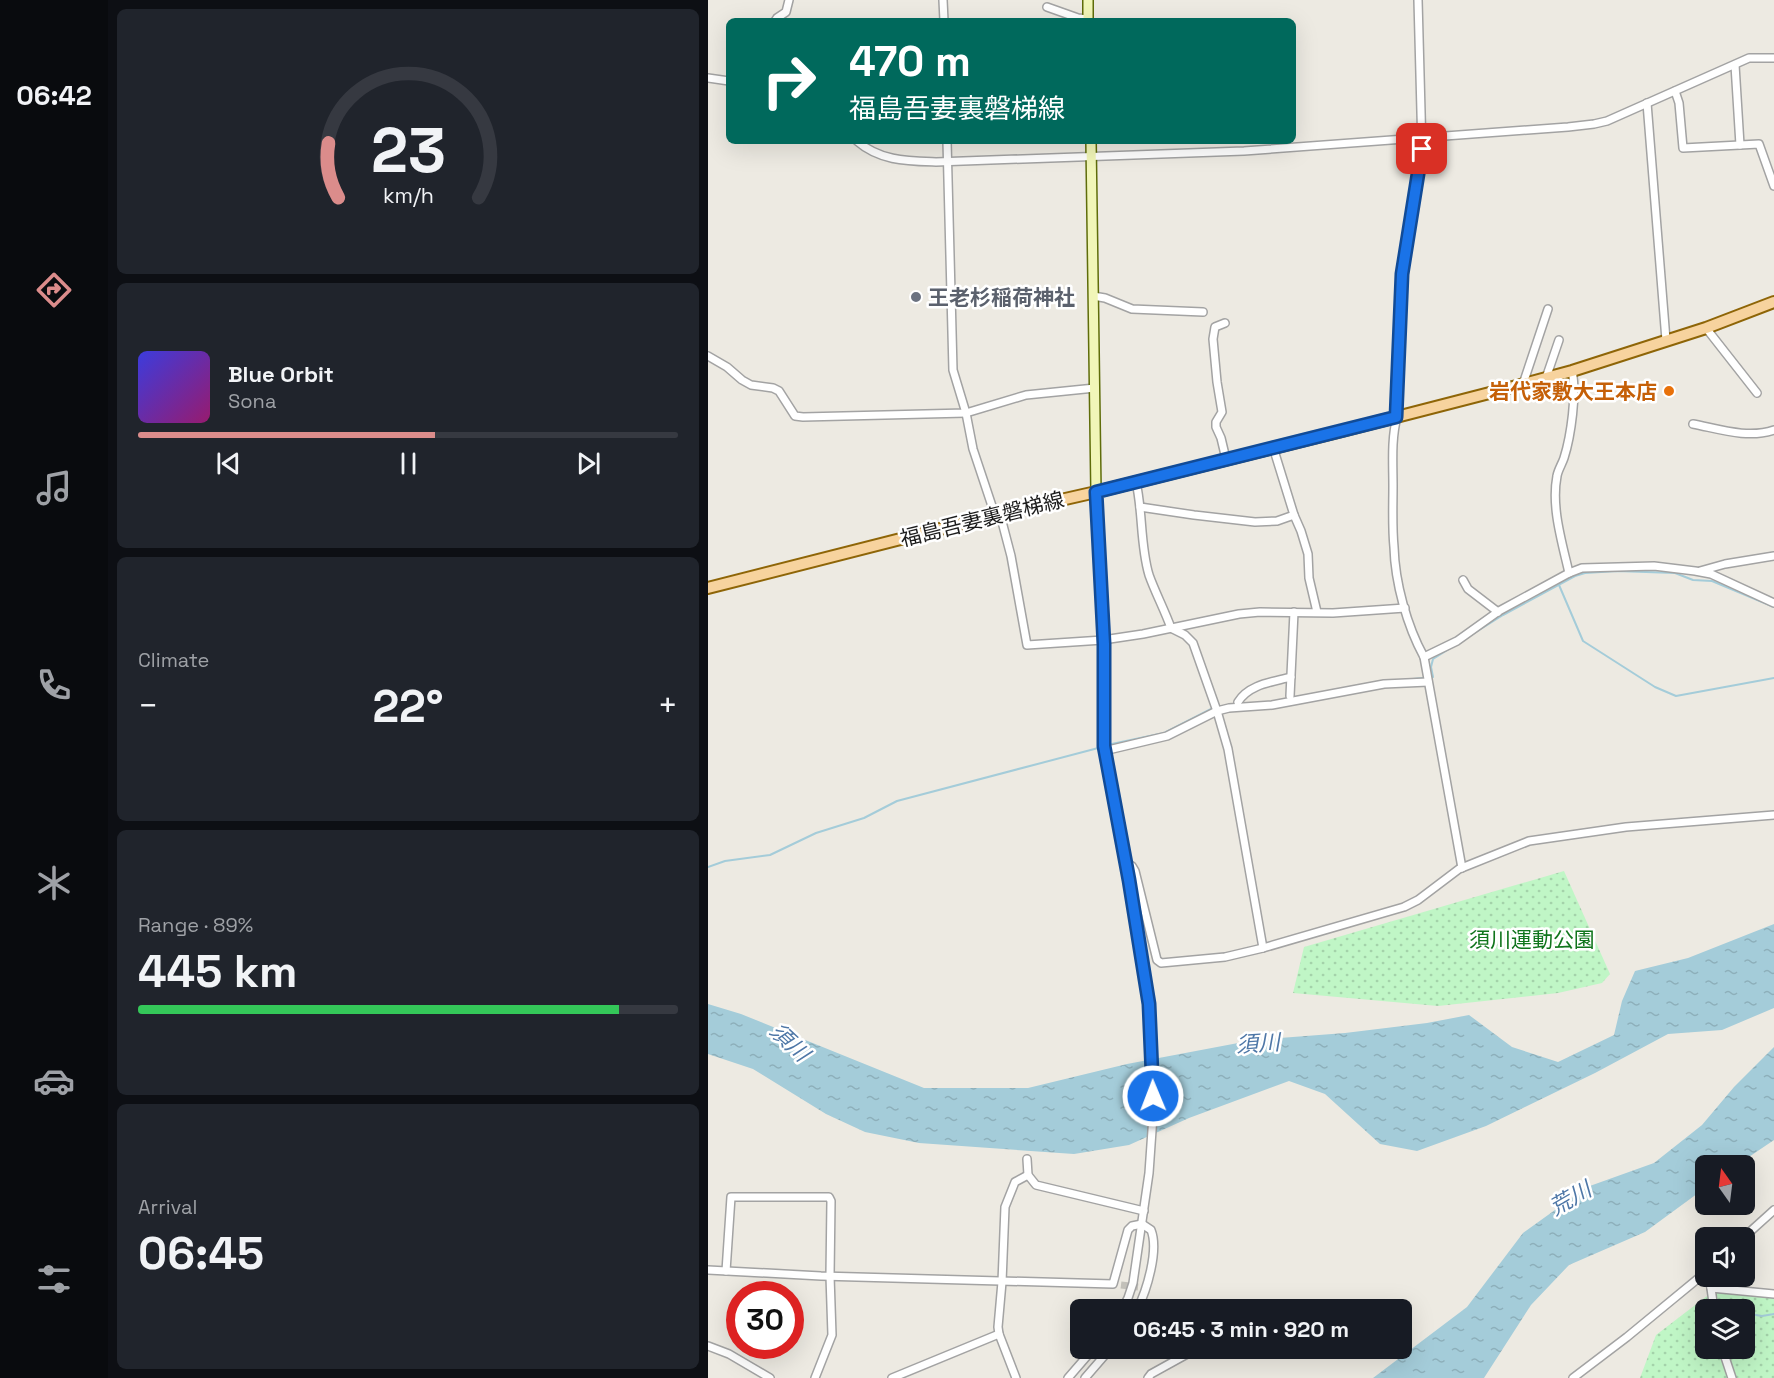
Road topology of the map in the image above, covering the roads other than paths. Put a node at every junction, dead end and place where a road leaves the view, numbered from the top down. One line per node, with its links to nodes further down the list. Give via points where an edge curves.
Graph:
1 (789, 0): 6 (street, via 786,12)
2 (943, 0): 7 (street)
3 (1088, 0): 9 (street)
4 (1418, 0): 16 (street)
5 (1047, 7): 8 (street)
6 (779, 18)
7 (944, 18)
8 (1078, 18)
9 (1088, 18)
10 (1774, 58): 11 (street, via 1749,58)
11 (1734, 65): 14 (street); 20 (street)
12 (708, 78): 13 (street)
13 (726, 81)
14 (1675, 91): 15 (street); 20 (street, via 1683,148)
15 (1647, 103): 16 (street, via 1594,124); 31 (street)
16 (1421, 138): 21 (street); 39 (street, via 1402,274)
17 (861, 144): 22 (street, via 898,160)
18 (947, 144): 22 (street)
19 (1091, 144): 21 (street)
20 (1740, 145): 23 (street, via 1759,144)
21 (1091, 157): 22 (street); 24 (street)
22 (947, 161): 38 (street, via 953,369)
23 (1774, 186)
24 (1093, 296): 27 (street, via 1132,309); 36 (street)
25 (1774, 302): 29 (main road, 福島吾妻裏磐梯線)
26 (1548, 309): 35 (street)
27 (1203, 312)
28 (1225, 323): 43 (street, via 1215,327 1214,339 1222,412 1216,428)
29 (1706, 328): 31 (main road, 福島吾妻裏磐梯線); 37 (street)
30 (1559, 340): 34 (street)
31 (1666, 340): 33 (main road, 福島吾妻裏磐梯線)
32 (708, 356): 38 (street, via 751,385 779,391 795,416)
33 (1572, 371): 34 (main road, 福島吾妻裏磐梯線); 51 (street, via 1575,385 1569,439 1557,473 1555,500)
34 (1546, 378): 35 (main road, 福島吾妻裏磐梯線)
35 (1524, 384): 39 (main road, 福島吾妻裏磐梯線)
36 (1095, 388): 38 (street, via 1026,395); 45 (street)
37 (1757, 393)
38 (966, 413): 47 (street)
39 (1396, 417): 42 (main road, 福島吾妻裏磐梯線); 55 (street, via 1394,548)
40 (1693, 424): 41 (street, via 1745,434)
41 (1774, 430)
42 (1274, 447): 43 (main road, 福島吾妻裏磐梯線); 48 (street)
43 (1226, 459): 44 (main road, 福島吾妻裏磐梯線)
44 (1136, 482): 45 (main road, 福島吾妻裏磐梯線); 46 (street)
45 (1096, 492): 47 (main road, 福島吾妻裏磐梯線); 60 (street)
46 (1140, 507): 48 (street, via 1255,522); 59 (street, via 1149,576)
47 (997, 514): 53 (main road, 福島吾妻裏磐梯線); 60 (street, via 1011,556 1028,645)
48 (1294, 515): 57 (street, via 1308,554)
49 (1774, 556): 50 (street)
50 (1698, 572): 51 (street, via 1654,566 1591,567); 54 (street, via 1711,574)
51 (1569, 573): 58 (street)
52 (1463, 580): 58 (street, via 1468,589)
53 (708, 588)
54 (1774, 603)
55 (1405, 608): 57 (street); 61 (street, via 1413,637)
56 (1293, 612): 57 (street); 59 (street, via 1239,614); 62 (street)
57 (1317, 612)
58 (1498, 612): 61 (street, via 1457,641)
59 (1171, 628): 60 (street); 66 (street, via 1192,643)
60 (1103, 640): 67 (street)
61 (1424, 657): 63 (street)
62 (1291, 677): 64 (street); 65 (street, via 1258,686)
63 (1428, 682): 66 (street, via 1384,684); 70 (street)
64 (1290, 696)
65 (1238, 702)
66 (1217, 711): 67 (street, via 1167,736); 71 (street)
67 (1104, 751): 69 (street)
68 (1774, 815): 70 (street, via 1626,827 1528,841)
69 (1125, 862): 71 (street, via 1135,871 1157,960 1161,963 1225,957); 75 (street, via 1149,1004 1152,1057 1153,1116)
70 (1462, 868): 71 (street, via 1404,906)
71 (1263, 948)
72 (1027, 1159): 73 (street)
73 (1028, 1175): 75 (street, via 1043,1188); 82 (street, via 1015,1182 1005,1207)
74 (1774, 1210): 77 (street)
75 (1144, 1211): 76 (street)
76 (1142, 1224): 82 (street, via 1128,1230 1117,1285); 85 (street); 86 (street, via 1151,1230 1154,1240)
77 (1755, 1227)
78 (708, 1270): 79 (street)
79 (726, 1271): 80 (street); 80 (street, via 731,1197 829,1197)
80 (830, 1276): 82 (street); 95 (street, via 832,1335)
81 (1695, 1281): 101 (street)
82 (1002, 1282): 88 (street)
83 (1711, 1287): 84 (street); 87 (street)
84 (1774, 1294)
85 (1128, 1299)
86 (1140, 1299)
87 (1713, 1299)
88 (999, 1334): 96 (street); 97 (street)
89 (708, 1346): 94 (street)
90 (1084, 1359): 98 (street)
91 (1102, 1359): 99 (street)
92 (1178, 1359): 100 (street)
93 (1726, 1359): 102 (street)
94 (770, 1378)
95 (815, 1378)
96 (892, 1378)
97 (1016, 1378)
98 (1068, 1378)
99 (1085, 1378)
100 (1148, 1378)
101 (1573, 1378)
102 (1732, 1378)

